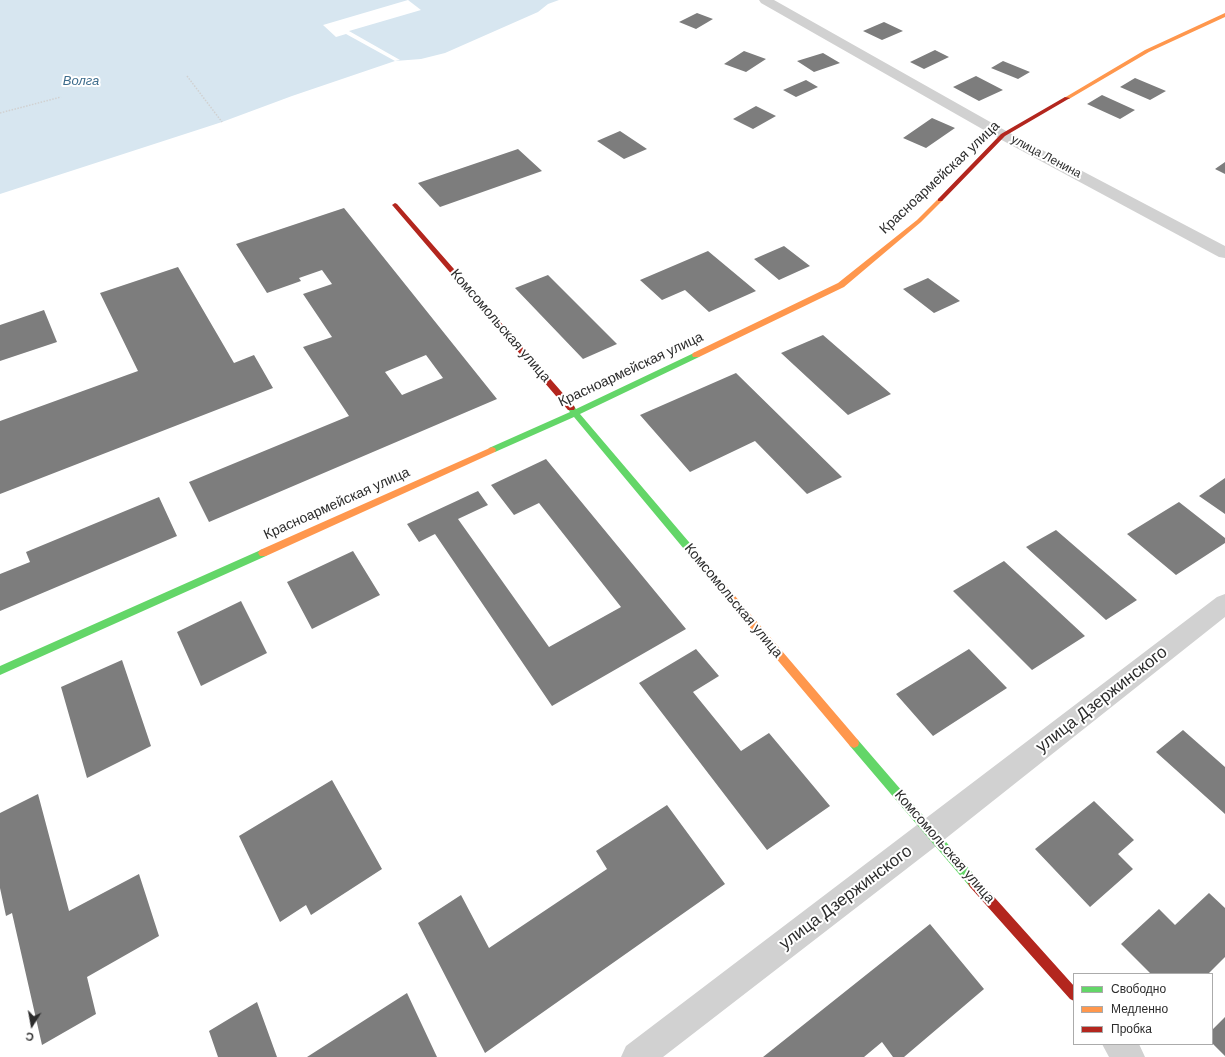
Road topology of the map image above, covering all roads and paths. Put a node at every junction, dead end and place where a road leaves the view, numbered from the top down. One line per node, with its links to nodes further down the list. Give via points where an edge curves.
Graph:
1 (765, 0): 7 (street, улица Ленина)
2 (1225, 15): 7 (street, Красноармейская улица, via 1147,51)
3 (187, 76): 6 (path)
4 (61, 97): 5 (path)
5 (0, 113)
6 (222, 122)
7 (1003, 134): 9 (street, улица Ленина); 10 (street, Красноармейская улица, via 919,221 841,285)
8 (395, 205): 10 (street, Комсомольская улица)
9 (1225, 253)
10 (574, 413): 12 (street, Красноармейская улица); 13 (street, Комсомольская улица)
11 (1225, 604): 13 (street, улица Дзержинского)
12 (0, 671)
13 (930, 834): 14 (street, Комсомольская улица); 16 (street, улица Дзержинского)
14 (1073, 994)
15 (1119, 1045): 17 (street)
16 (637, 1057)
17 (1129, 1057)

